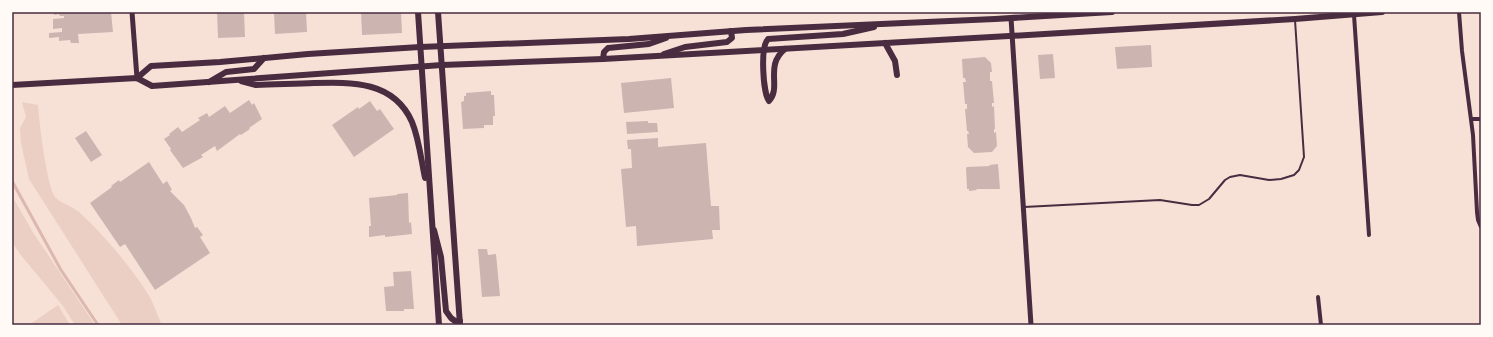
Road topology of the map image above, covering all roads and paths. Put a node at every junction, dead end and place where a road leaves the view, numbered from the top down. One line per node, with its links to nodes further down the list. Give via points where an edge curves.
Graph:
1 (132, 12): 26 (street)
2 (418, 12): 17 (main road)
3 (438, 12): 16 (main road)
4 (1112, 12): 9 (main road)
5 (1295, 12): 10 (main road)
6 (1382, 12): 8 (main road)
7 (1459, 12): 30 (street)
8 (1354, 13): 10 (main road); 36 (street)
9 (1011, 18): 11 (main road); 14 (street)
10 (1295, 19): 14 (main road); 33 (lane, via 1304,157 1294,175 1269,180 1235,176 1225,180 1209,199 1199,205 1160,200)
11 (885, 24): 12 (main road); 19 (main road, via 843,34 770,39 764,43)
12 (731, 31): 13 (main road); 20 (main road, via 732,38 727,42 685,47)
13 (671, 36): 16 (main road); 22 (main road, via 654,43 608,48 604,52)
14 (1012, 36): 15 (main road); 33 (street)
15 (885, 43): 18 (main road); 25 (main road, via 895,61)
16 (440, 46): 17 (main road); 23 (main road)
17 (420, 47): 21 (main road); 24 (main road)
18 (786, 48): 19 (main road); 19 (main road, via 776,61 773,72 774,90 769,101 766,94)
19 (763, 50): 20 (main road)
20 (661, 56): 22 (main road)
21 (264, 58): 26 (main road, via 151,66); 28 (main road, via 254,69 226,72)
22 (604, 59): 23 (main road)
23 (442, 66): 24 (main road); 39 (main road)
24 (421, 67): 27 (main road); 32 (main road)
25 (897, 75)
26 (137, 78): 28 (main road, via 152,86); 29 (main road)
27 (239, 80): 28 (main road); 32 (main road, via 256,85 359,84 383,91 399,103 412,122)
28 (208, 82)
29 (12, 85)
30 (1471, 119): 31 (street); 35 (street, via 1477,212)
31 (1481, 119)
32 (429, 194): 34 (main road)
33 (1023, 207): 41 (street)
34 (431, 219): 38 (main road); 39 (main road, via 440,258 445,306 451,318)
35 (1481, 227)
36 (1369, 235)
37 (1318, 297): 42 (street)
38 (439, 323): 40 (main road)
39 (460, 323)
40 (444, 325)
41 (1031, 325)
42 (1321, 325)

